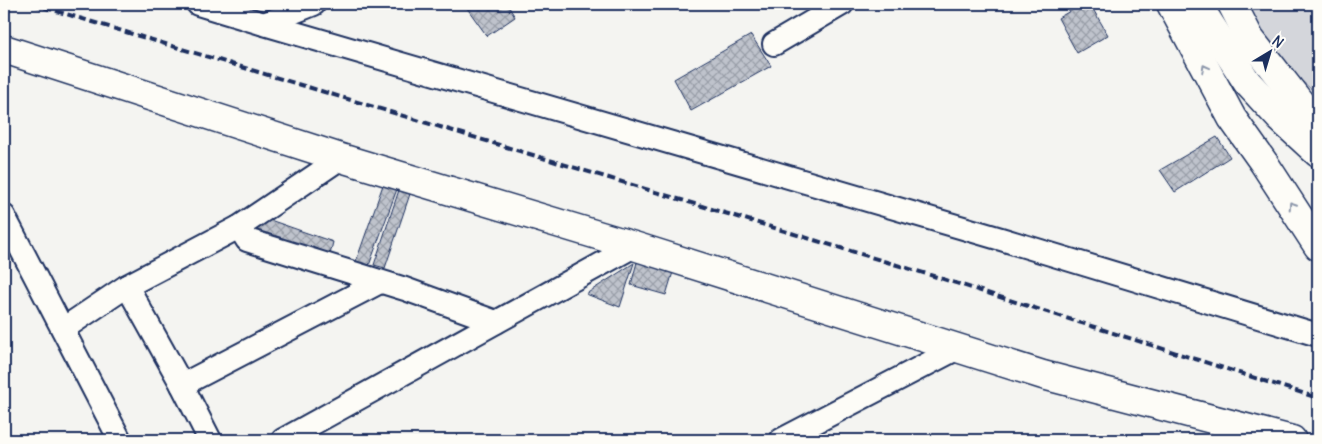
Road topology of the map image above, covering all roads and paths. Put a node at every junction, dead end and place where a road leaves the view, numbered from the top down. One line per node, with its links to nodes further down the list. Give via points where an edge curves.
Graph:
1 (198, 4): 7 (street)
2 (314, 4): 7 (street)
3 (842, 4): 8 (street)
4 (1171, 4): 16 (street, one-way to 4, via 1232,118)
5 (1199, 4): 11 (street, via 1248,82)
6 (1232, 4): 10 (street, via 1250,39 1301,104)
7 (264, 24): 21 (street, via 982,233)
8 (774, 44)
9 (4, 49): 12 (street)
10 (1318, 118)
11 (1318, 154)
12 (340, 158): 14 (street); 15 (street)
13 (4, 216): 20 (street)
14 (239, 228): 17 (street, via 247,240); 18 (street)
15 (634, 246): 19 (street); 22 (street)
16 (1318, 246)
17 (380, 282): 19 (street); 23 (street)
18 (126, 286): 20 (street); 23 (street)
19 (496, 322): 26 (street)
20 (62, 329): 24 (street)
21 (1318, 335)
22 (958, 348): 27 (street); 28 (street, via 1043,375)
23 (182, 385): 25 (street)
24 (120, 440)
25 (210, 440)
26 (283, 440)
27 (781, 440)
28 (1292, 440)

